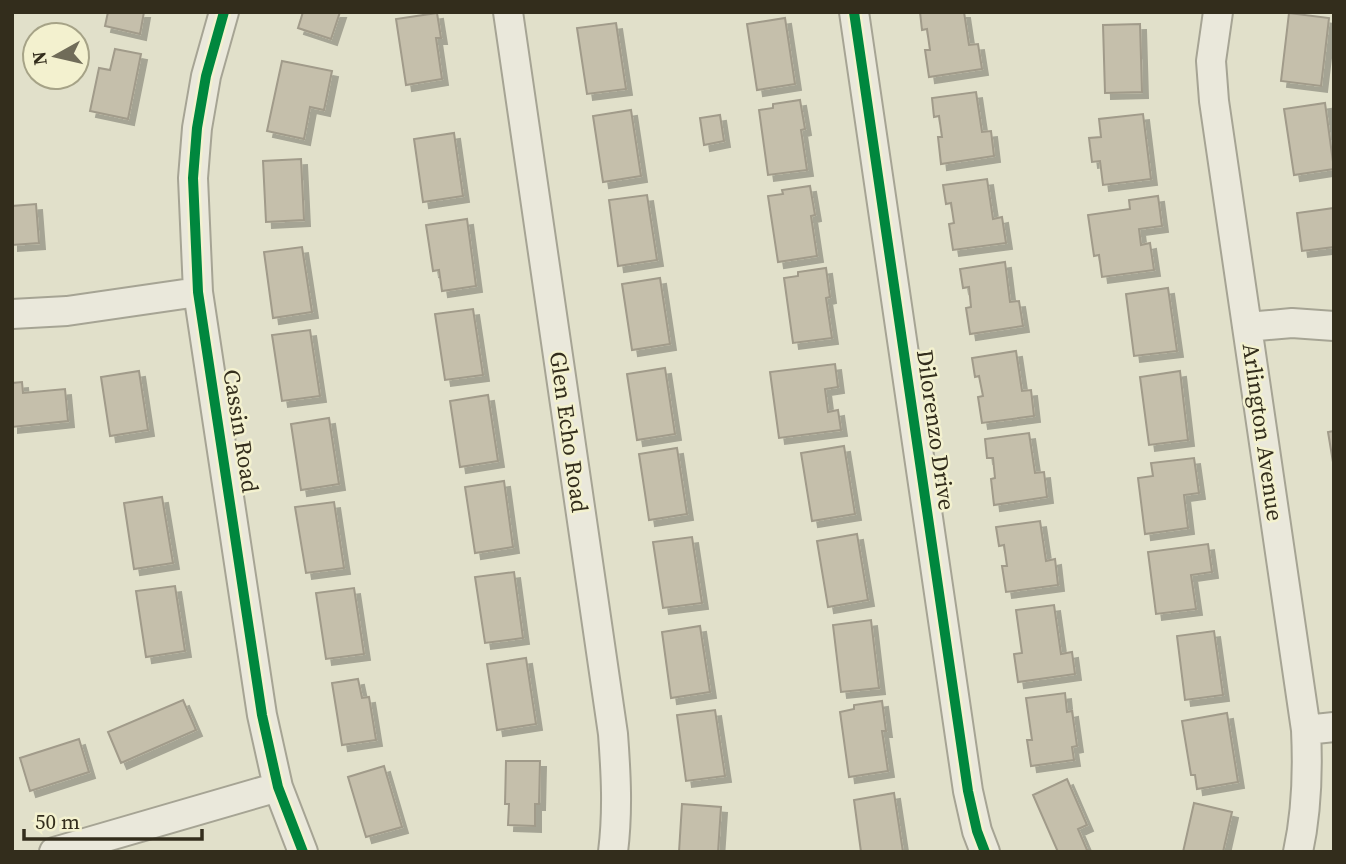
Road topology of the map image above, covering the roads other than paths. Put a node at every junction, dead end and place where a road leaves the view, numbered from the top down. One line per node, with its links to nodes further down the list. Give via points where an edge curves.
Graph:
1 (224, 12): 5 (street, Cassin Road, via 197,128 193,178)
2 (508, 12): 13 (street, Glen Echo Road, via 613,734 617,783)
3 (854, 12): 14 (street, Dilorenzo Drive, via 968,790)
4 (1218, 12): 8 (street, Arlington Avenue, via 1212,61 1214,101)
5 (198, 292): 6 (street); 10 (street, Cassin Road, via 262,715)
6 (12, 314)
7 (1334, 326): 8 (street)
8 (1247, 327): 9 (street, Arlington Avenue)
9 (1320, 728): 15 (street, Arlington Avenue)
10 (278, 787): 11 (street); 12 (street, Cassin Road)
11 (54, 852)
12 (303, 852)
13 (613, 852)
14 (985, 852)
15 (1298, 852)

